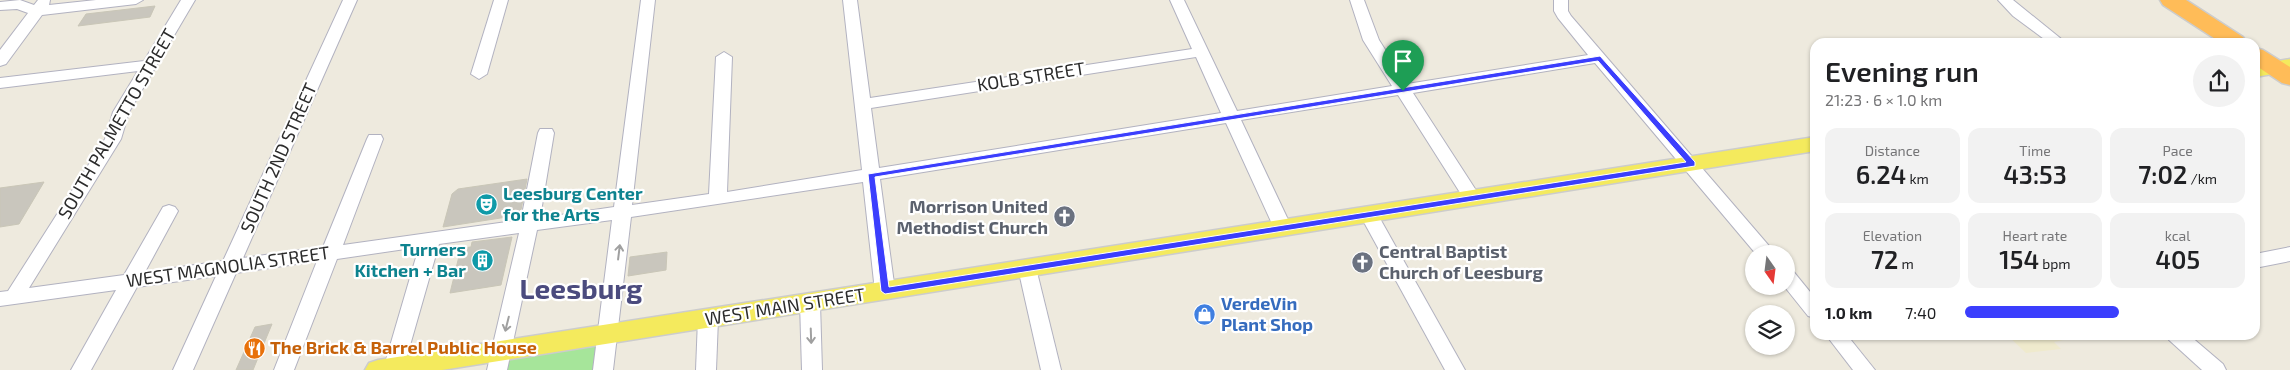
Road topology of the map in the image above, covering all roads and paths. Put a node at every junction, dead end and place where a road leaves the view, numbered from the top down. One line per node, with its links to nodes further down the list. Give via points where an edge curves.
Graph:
1 (136, 0): 13 (street)
2 (188, 0): 20 (street, SOUTH PALMETTO STREET)
3 (350, 0): 43 (street, SOUTH 2ND STREET)
4 (504, 0): 21 (street)
5 (648, 0): 34 (street)
6 (850, 0): 24 (street)
7 (1177, 0): 16 (street)
8 (1357, 0): 23 (street, via 1371,40)
9 (1561, 0): 18 (street, via 1561,12 1565,18)
10 (2005, 0): 14 (street)
11 (2171, 0): 15 (highway)
12 (0, 6): 13 (street)
13 (41, 6): 19 (street)
14 (2052, 38)
15 (2229, 38)
16 (1201, 52): 24 (street, KOLB STREET); 25 (street)
17 (724, 58): 32 (street)
18 (1600, 58): 23 (street, WEST MAGNOLIA STREET); 29 (street)
19 (0, 61)
20 (150, 65): 22 (street); 48 (street, SOUTH PALMETTO STREET, via 121,112 112,139)
21 (479, 74)
22 (0, 83)
23 (1403, 91): 25 (street, WEST MAGNOLIA STREET); 31 (street)
24 (862, 104): 30 (street)
25 (1232, 118): 30 (street, WEST MAGNOLIA STREET); 37 (street)
26 (546, 133): 36 (street)
27 (375, 139): 40 (street)
28 (1810, 145): 29 (main road, WEST MAIN STREET)
29 (1692, 164): 31 (main road, WEST MAIN STREET); 39 (street)
30 (871, 176): 32 (street, WEST MAGNOLIA STREET); 47 (street)
31 (1472, 198): 35 (main road, WEST MAIN STREET)
32 (718, 199): 34 (street, WEST MAGNOLIA STREET)
33 (169, 211): 45 (street)
34 (624, 212): 36 (street, WEST MAGNOLIA STREET); 52 (street, one-way to 34)
35 (1369, 214): 37 (main road, WEST MAIN STREET); 64 (street)
36 (530, 225): 38 (street, WEST MAGNOLIA STREET); 55 (street, one-way to 55)
37 (1282, 228): 44 (main road, WEST MAIN STREET)
38 (431, 239): 40 (street, WEST MAGNOLIA STREET); 56 (street)
39 (1760, 245)
40 (330, 253): 43 (street, WEST MAGNOLIA STREET); 59 (street)
41 (2290, 254): 42 (street)
42 (2260, 260)
43 (230, 267): 45 (street, WEST MAGNOLIA STREET); 58 (street, SOUTH 2ND STREET)
44 (1027, 268): 47 (main road, WEST MAIN STREET); 63 (street)
45 (129, 281): 48 (street, WEST MAGNOLIA STREET); 57 (street)
46 (1795, 287): 50 (street)
47 (885, 291): 49 (main road, WEST MAIN STREET)
48 (7, 299)
49 (810, 302): 51 (main road, WEST MAIN STREET); 62 (street, one-way to 62)
50 (1810, 304)
51 (708, 319): 52 (main road, WEST MAIN STREET); 61 (street)
52 (608, 335): 55 (main road, WEST MAIN STREET); 60 (street)
53 (1841, 340): 65 (street)
54 (2182, 340): 66 (street)
55 (498, 361): 56 (main road, WEST MAIN STREET)
56 (388, 369)
57 (81, 370)
58 (183, 370)
59 (284, 370)
60 (603, 370)
61 (706, 370)
62 (812, 370)
63 (1051, 370)
64 (1455, 370)
65 (1865, 370)
66 (2216, 370)

